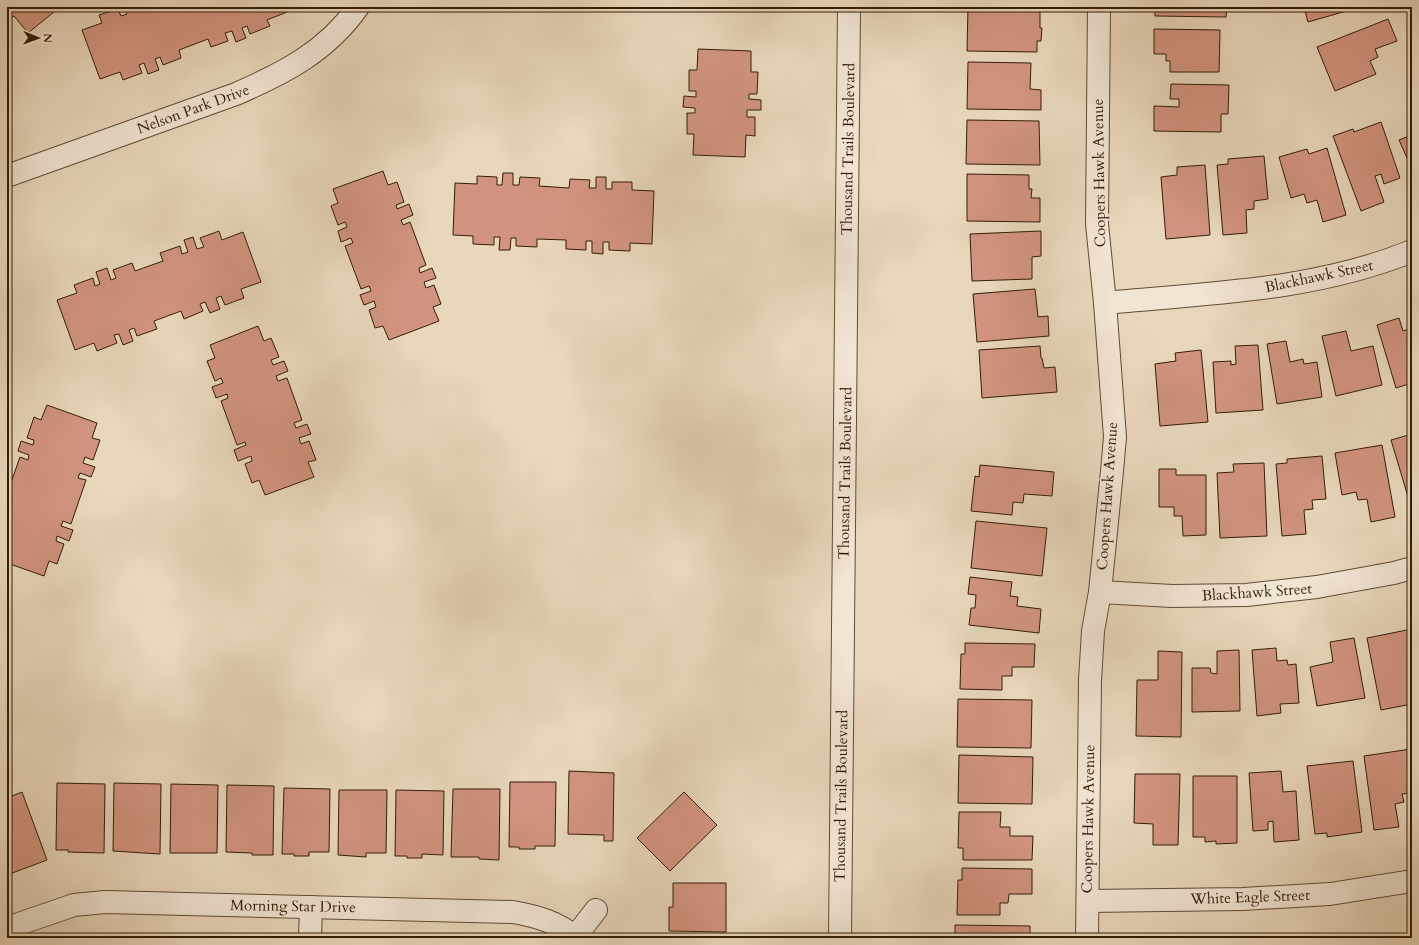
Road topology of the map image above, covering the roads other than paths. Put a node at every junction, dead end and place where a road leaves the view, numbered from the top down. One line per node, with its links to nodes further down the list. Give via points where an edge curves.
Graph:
1 (358, 7): 4 (street, Nelson Park Drive, via 325,43 290,69 268,80 236,94)
2 (849, 7): 16 (street, Thousand Trails Boulevard)
3 (1099, 7): 6 (street, Coopers Hawk Avenue, via 1096,204)
4 (7, 176)
5 (1412, 251): 6 (street, Blackhawk Street, via 1351,271 1256,290)
6 (1105, 303): 8 (street, Coopers Hawk Avenue, via 1114,437)
7 (1412, 568): 8 (street, Blackhawk Street, via 1317,588 1246,595 1172,596)
8 (1100, 592): 10 (street, Coopers Hawk Avenue, via 1093,631 1090,680)
9 (1412, 881): 10 (street, White Eagle Street, via 1330,894 1243,899)
10 (1088, 901): 17 (street, Coopers Hawk Avenue)
11 (311, 907): 13 (street, Morning Star Drive, via 105,902 74,905); 14 (street, Morning Star Drive, via 513,912 546,920); 15 (street)
12 (596, 910): 14 (street)
13 (7, 928)
14 (576, 937)
15 (310, 938)
16 (840, 938)
17 (1087, 938)

